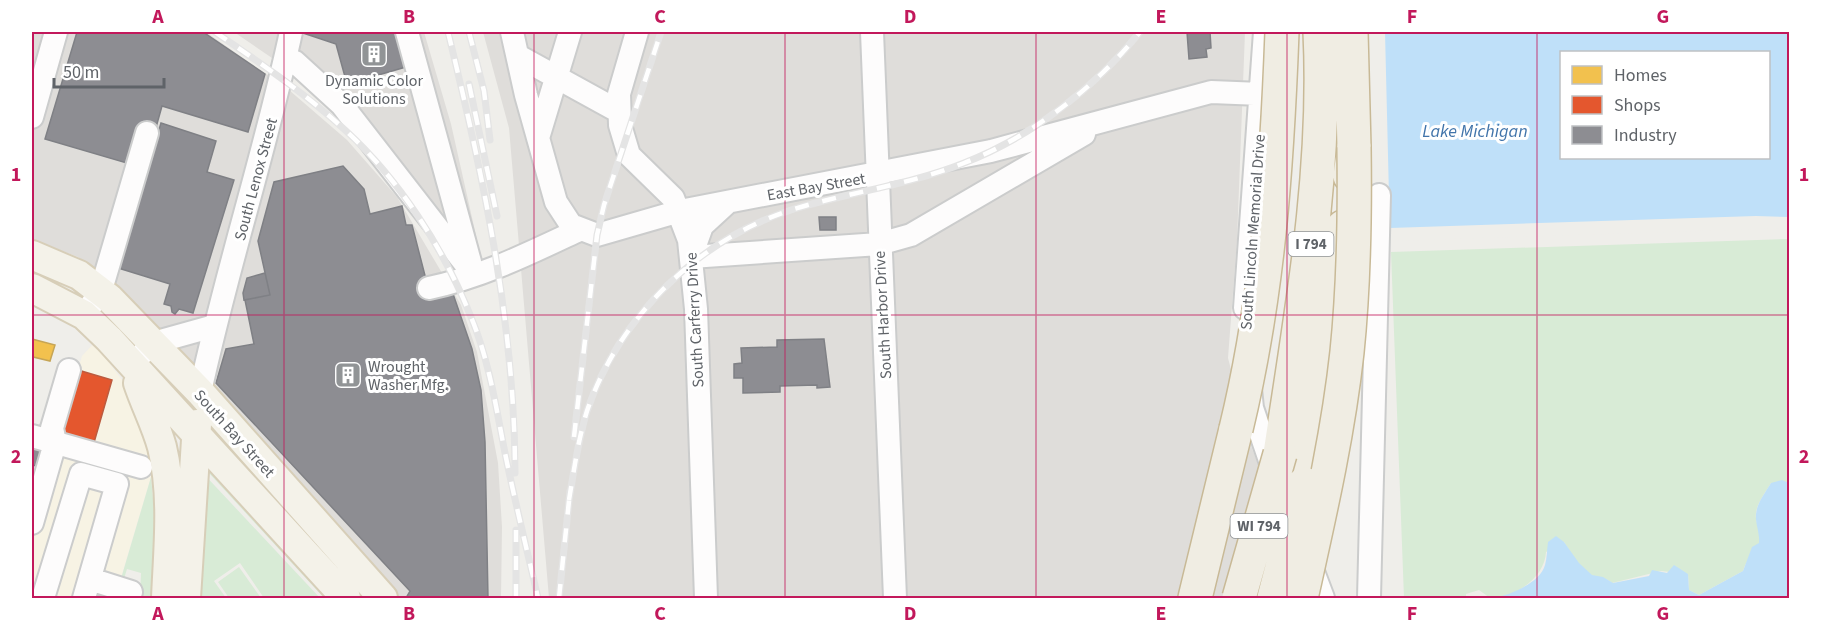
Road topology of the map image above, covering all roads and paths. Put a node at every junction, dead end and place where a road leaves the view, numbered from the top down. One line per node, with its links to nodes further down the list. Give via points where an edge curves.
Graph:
1 (56, 32): 17 (street)
2 (407, 32): 29 (street)
3 (512, 32): 12 (street)
4 (570, 32): 13 (street)
5 (637, 32): 15 (street, South Carferry Drive, via 619,94)
6 (872, 32): 21 (street, South Harbor Drive)
7 (1265, 32): 14 (street, South Lincoln Memorial Drive)
8 (1282, 32): 54 (highway, bridge, via 1277,167 1252,364)
9 (1320, 32): 42 (highway, I 794, via 1314,222)
10 (1351, 32): 20 (highway, I 794)
11 (286, 40): 29 (street, via 295,62 342,105); 34 (street, South Lenox Street)
12 (518, 56): 13 (street); 19 (street)
13 (556, 79): 15 (street); 19 (street)
14 (1261, 94): 16 (street, East Bay Street, via 1211,92); 58 (street, South Lincoln Memorial Drive, via 1243,325 1252,408)
15 (618, 111): 24 (street, South Carferry Drive, via 629,155 673,198)
16 (1119, 115): 21 (street, East Bay Street, via 991,151); 26 (street, via 934,223 911,235)
17 (32, 117)
18 (147, 134): 30 (street)
19 (538, 138): 25 (street, via 556,202 564,217)
20 (1354, 147): 42 (highway, I 794, bridge); 57 (highway, bridge, via 1356,235 1347,353 1329,470)
21 (878, 175): 23 (street, East Bay Street); 26 (street, South Harbor Drive)
22 (1379, 195): 59 (street)
23 (728, 202): 24 (street, East Bay Street); 28 (street, via 702,226)
24 (680, 211): 25 (street, East Bay Street, via 597,235); 28 (street, South Carferry Drive)
25 (579, 230): 29 (street, via 519,259)
26 (879, 244): 28 (street); 53 (street, South Harbor Drive)
27 (32, 255): 30 (main road)
28 (691, 257): 52 (street, South Carferry Drive)
29 (474, 275): 32 (street)
30 (90, 283): 33 (street); 35 (main road, South Bay Street)
31 (32, 288): 33 (main road)
32 (429, 288)
33 (76, 310): 36 (main road, South Bay Street)
34 (214, 326): 35 (street); 38 (street, South Lenox Street)
35 (153, 343): 36 (street); 38 (main road, South Bay Street)
36 (131, 364): 40 (main road, South Bay Street); 48 (main road, via 162,447 168,484)
37 (69, 370): 41 (street, via 52,428)
38 (200, 392): 40 (main road); 51 (main road, South Bay Street)
39 (32, 436): 41 (street)
40 (195, 436): 49 (main road); 50 (main road, South Bay Street)
41 (55, 442): 43 (street); 44 (street)
42 (1294, 462): 55 (highway, WI 794, bridge); 56 (highway, WI 794, bridge)
43 (141, 467)
44 (32, 523)
45 (132, 588): 46 (street)
46 (87, 589): 47 (street, via 117,484 81,474)
47 (44, 598)
48 (166, 598)
49 (186, 598)
50 (346, 598)
51 (383, 598)
52 (706, 598)
53 (895, 598)
54 (1195, 598)
55 (1239, 598)
56 (1274, 598)
57 (1300, 598)
58 (1323, 598)
59 (1369, 598)

